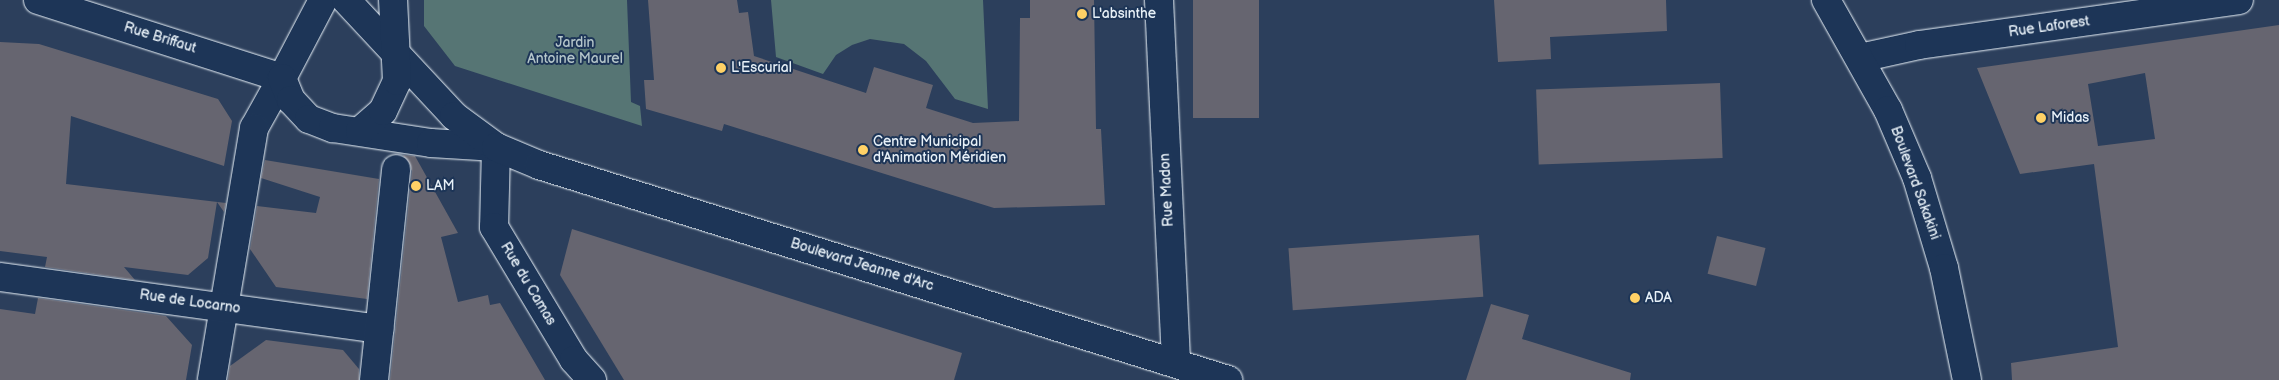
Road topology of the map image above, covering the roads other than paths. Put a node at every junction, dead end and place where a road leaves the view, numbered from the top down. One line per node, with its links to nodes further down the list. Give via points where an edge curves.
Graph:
1 (38, 0): 10 (street, Rue Briffaut)
2 (323, 0): 10 (street)
3 (346, 0): 8 (street, Boulevard Jeanne d'Arc)
4 (393, 0): 8 (street)
5 (1159, 0): 17 (street, Rue Madon)
6 (1826, 0): 9 (street, Boulevard Sakakini)
7 (2239, 0): 9 (street, Rue Laforest, via 1918,45)
8 (394, 52): 11 (street, via 397,81 382,112); 12 (street, Boulevard Jeanne d'Arc, via 454,116)
9 (1860, 58): 22 (street, Boulevard Sakakini, via 1888,110 1927,206 1944,268)
10 (282, 78): 11 (street, Boulevard Jeanne d'Arc, via 291,100 309,119); 15 (street, via 254,128)
11 (360, 131): 12 (street, Boulevard Jeanne d'Arc, via 448,145)
12 (496, 147): 17 (street, Boulevard Jeanne d'Arc, via 539,165); 20 (street, Rue du Camas, via 494,227 574,360)
13 (396, 169): 16 (street)
14 (0, 278): 15 (street, Rue de Locarno)
15 (224, 306): 16 (street, Rue de Locarno); 18 (street)
16 (379, 329): 19 (street)
17 (1177, 371): 21 (street, Boulevard Jeanne d'Arc)
18 (212, 380)
19 (374, 380)
20 (592, 380)
21 (1228, 380)
22 (1967, 380)

